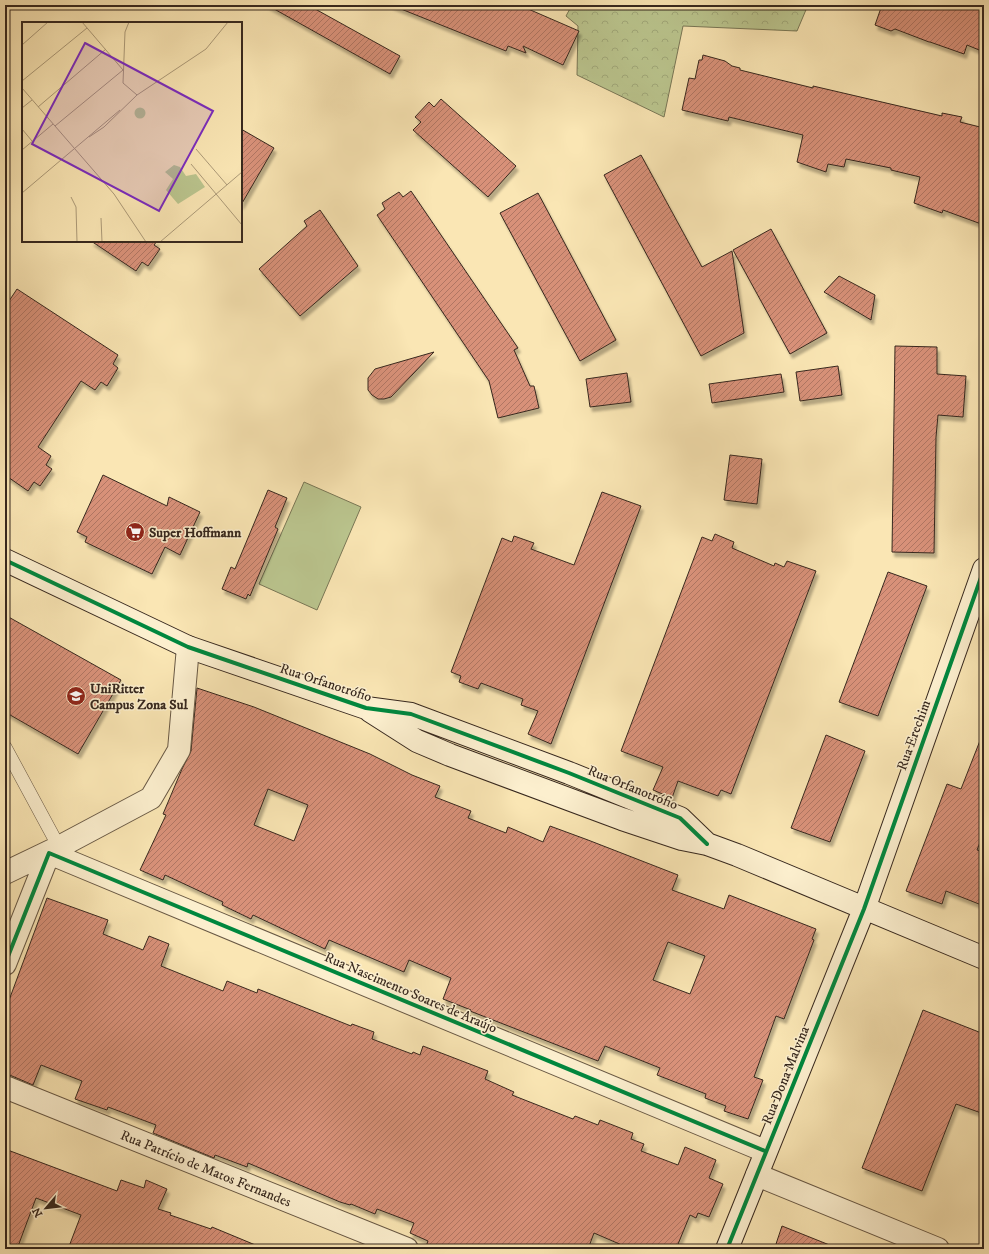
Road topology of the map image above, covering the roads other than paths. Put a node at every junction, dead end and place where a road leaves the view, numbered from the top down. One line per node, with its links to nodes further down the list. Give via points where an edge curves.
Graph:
1 (5, 560): 3 (street, Rua Orfanotrófio)
2 (984, 570): 7 (street, Rua Erechim)
3 (188, 647): 5 (street, via 179,750 151,798); 7 (street, Rua Orfanotrófio, via 366,708 411,714 576,775 680,818 707,844)
4 (5, 747): 5 (lane)
5 (54, 850): 6 (street); 9 (street); 11 (street, Rua Nascimento Soares de Araújo)
6 (5, 873)
7 (864, 909): 8 (street, Rua Orfanotrófio); 11 (street, Rua Dona Malvina)
8 (984, 958)
9 (5, 964)
10 (5, 1087): 13 (street, Rua Patrício de Matos Fernandes)
11 (765, 1152): 12 (street, Rua Dona Malvina)
12 (757, 1175): 14 (street, Rua Dona Malvina); 15 (street)
13 (407, 1249)
14 (727, 1249)
15 (938, 1249)

